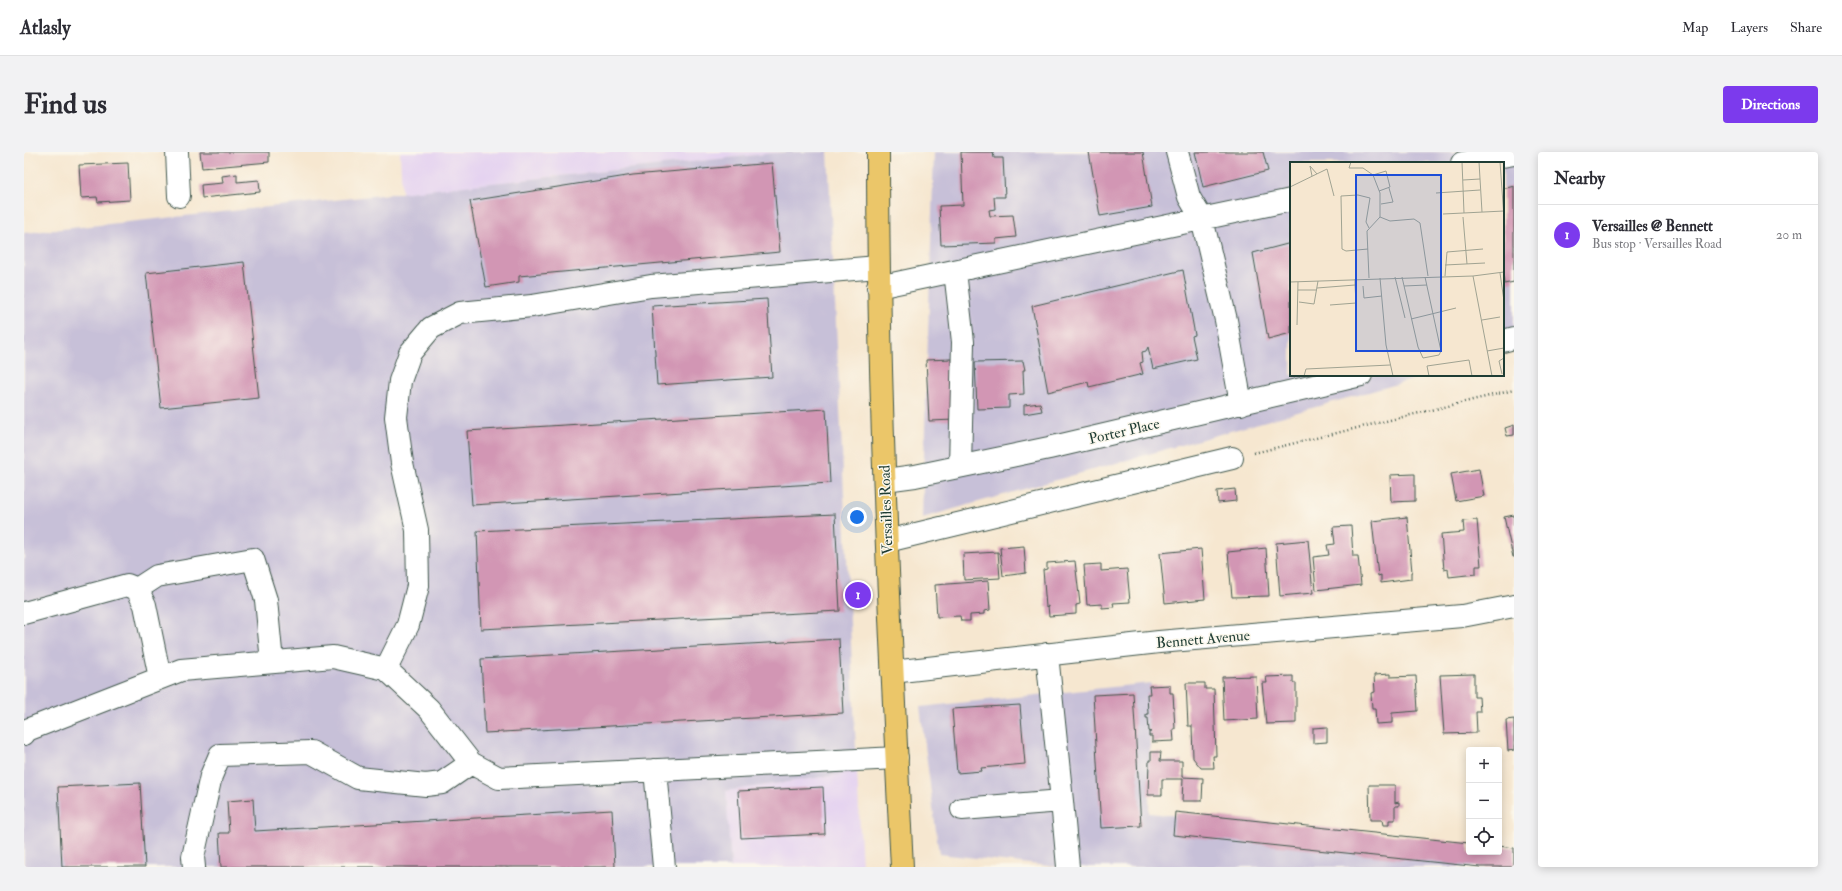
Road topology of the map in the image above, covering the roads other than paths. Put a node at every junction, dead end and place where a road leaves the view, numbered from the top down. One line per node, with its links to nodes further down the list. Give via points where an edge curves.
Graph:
1 (177, 152): 6 (street)
2 (878, 152): 10 (main road, Versailles Road)
3 (1177, 152): 8 (street, via 1189,197)
4 (1514, 154): 5 (street)
5 (1468, 162)
6 (179, 196)
7 (1290, 200): 8 (street)
8 (1202, 219): 9 (street); 14 (street, via 1226,320)
9 (955, 271): 10 (street); 16 (street, via 963,342)
10 (878, 277): 17 (main road, Versailles Road); 24 (street, via 651,286 532,306 460,313 431,328 410,353 398,395 396,418 402,463 417,530 418,586 408,625)
11 (1514, 338): 12 (street)
12 (1504, 341)
13 (1357, 376): 14 (street, Porter Place)
14 (1241, 404): 16 (street, Porter Place)
15 (1232, 458): 18 (street)
16 (960, 466): 17 (street, Porter Place)
17 (885, 480): 18 (main road, Versailles Road)
18 (887, 541): 25 (main road, Versailles Road)
19 (137, 589): 21 (street, via 127,585); 23 (street, via 157,576 253,559 266,600); 26 (street, via 145,605)
20 (1514, 606): 22 (street, Bennett Avenue, via 1462,616)
21 (24, 613)
22 (1047, 654): 25 (street, Bennett Avenue); 31 (street)
23 (272, 662): 24 (street, via 333,657); 26 (street, via 181,670)
24 (386, 669): 29 (street, via 429,709)
25 (892, 672): 28 (main road, Versailles Road)
26 (160, 678): 27 (street)
27 (25, 730)
28 (896, 758): 30 (street); 35 (main road, Versailles Road)
29 (471, 764): 30 (street, via 499,778); 33 (street, via 442,784 426,785 358,778 311,752 220,755 211,776 193,857)
30 (655, 770): 34 (street)
31 (1062, 801): 32 (street); 36 (street)
32 (962, 809)
33 (194, 867)
34 (664, 867)
35 (902, 867)
36 (1068, 867)

